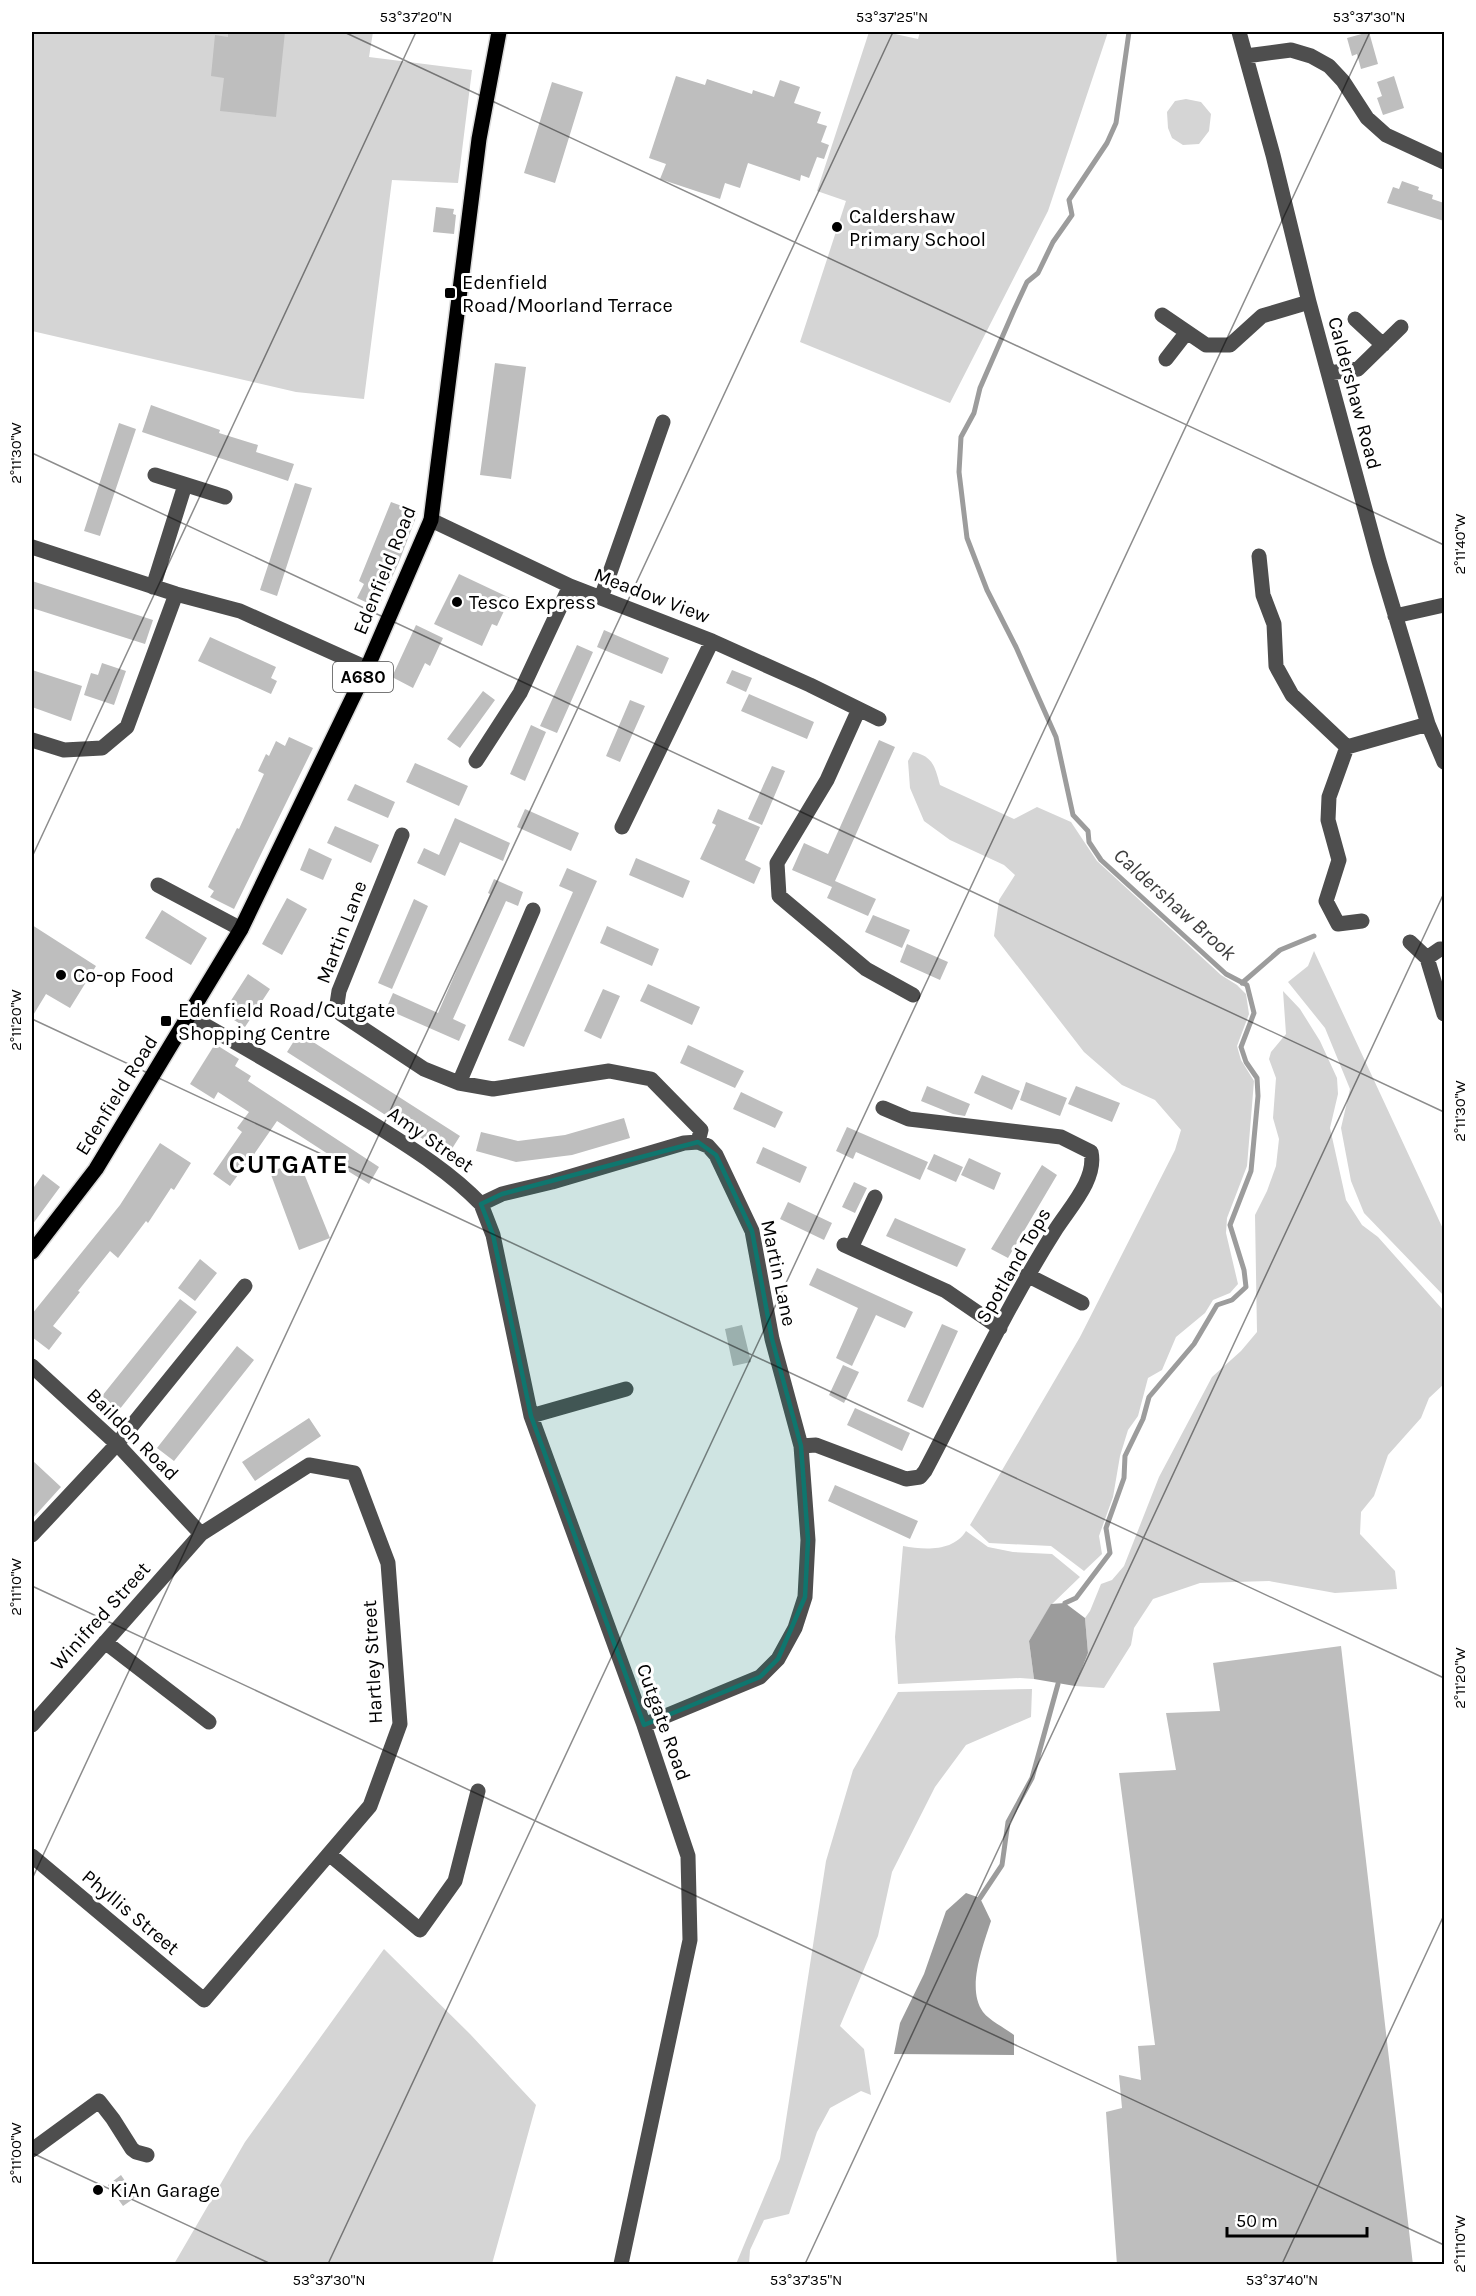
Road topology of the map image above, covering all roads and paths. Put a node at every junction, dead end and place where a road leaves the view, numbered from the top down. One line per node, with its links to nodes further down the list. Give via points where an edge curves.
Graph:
1 (499, 32): 17 (main road, Edenfield Road / A680, via 479,139)
2 (1239, 32): 3 (street, Caldershaw Road)
3 (1246, 56): 4 (street, via 1291,50 1311,56 1329,66 1367,118 1386,135); 5 (street, Caldershaw Road)
4 (1444, 162)
5 (1309, 302): 9 (street, via 1262,316 1230,345 1206,345); 12 (street, Caldershaw Road)
6 (1162, 315): 9 (street)
7 (1355, 319): 10 (street)
8 (1401, 327): 10 (street)
9 (1187, 332): 11 (street)
10 (1383, 345): 12 (street, via 1358,369)
11 (1166, 359)
12 (1329, 373): 25 (street, Caldershaw Road)
13 (663, 422): 23 (street)
14 (155, 475): 15 (street)
15 (185, 485): 16 (street); 21 (street)
16 (225, 497)
17 (431, 520): 20 (street, Meadow View); 27 (main road, Edenfield Road / A680)
18 (32, 547): 21 (street)
19 (1259, 556): 32 (street, via 1263,595 1274,624 1276,666 1292,695)
20 (570, 586): 23 (street, Meadow View); 33 (street, via 520,693)
21 (153, 587): 22 (street)
22 (176, 594): 27 (street, via 240,611); 31 (street, via 127,727 102,748 64,750)
23 (601, 598): 26 (street, Meadow View)
24 (1444, 605): 25 (street)
25 (1395, 616): 30 (street, Caldershaw Road)
26 (712, 641): 28 (street, Meadow View); 35 (street)
27 (367, 668): 40 (main road, Edenfield Road / A680)
28 (859, 709): 29 (street, Meadow View); 42 (street, via 827,780 777,862 778,896 866,969)
29 (879, 719)
30 (1428, 724): 32 (street); 34 (street, Caldershaw Road)
31 (32, 740)
32 (1347, 747): 39 (street, via 1329,797 1328,820 1339,860 1326,901 1338,924)
33 (476, 761)
34 (1444, 762)
35 (622, 827)
36 (402, 835): 45 (street, Martin Lane, via 337,1004 340,1014 424,1069)
37 (158, 885): 40 (street)
38 (533, 910): 45 (street)
39 (1362, 921)
40 (241, 929): 44 (main road, Edenfield Road / A680)
41 (1410, 942): 43 (street, via 1433,953)
42 (913, 995)
43 (1444, 1014)
44 (189, 1016): 49 (street, Amy Street, via 433,1162); 50 (main road, Edenfield Road / A680, via 96,1168)
45 (459, 1083): 47 (street, Martin Lane, via 493,1089 609,1071 651,1079 701,1130)
46 (883, 1108): 51 (street, Spotland Tops, via 909,1119 1061,1137 1091,1152 1094,1164 1086,1182)
47 (698, 1142): 49 (street, via 502,1194); 59 (street, Martin Lane, via 716,1155 752,1231 772,1339)
48 (875, 1197): 54 (street, via 848,1246 946,1291)
49 (481, 1204): 57 (street, Cutgate Road, via 493,1235)
50 (32, 1252)
51 (1027, 1275): 53 (street); 54 (street, Spotland Tops)
52 (246, 1286): 58 (street)
53 (1082, 1303)
54 (1000, 1328): 59 (street, Spotland Tops, via 920,1477 906,1479 816,1444)
55 (32, 1366): 58 (street, Baildon Road)
56 (626, 1389): 57 (street)
57 (531, 1416): 65 (street, Cutgate Road)
58 (117, 1444): 60 (street, Baildon Road); 61 (street)
59 (801, 1446): 65 (street, Martin Lane, via 808,1540 805,1597 795,1628 778,1659 760,1677)
60 (201, 1534): 62 (street, Winifred Street); 67 (street, Hartley Street, via 309,1465 354,1473 388,1563 400,1724 370,1806)
61 (32, 1535)
62 (105, 1642): 63 (street); 64 (street, Winifred Street)
63 (209, 1722)
64 (32, 1725)
65 (644, 1725): 72 (street, Cutgate Road, via 688,1856 690,1940)
66 (478, 1791): 67 (street, via 455,1881 420,1930)
67 (329, 1854): 69 (street, Hartley Street)
68 (32, 1856): 69 (street, Phyllis Street)
69 (204, 2000)
70 (32, 2151): 71 (street, via 105,2096 132,2149)
71 (147, 2155)
72 (621, 2265)

